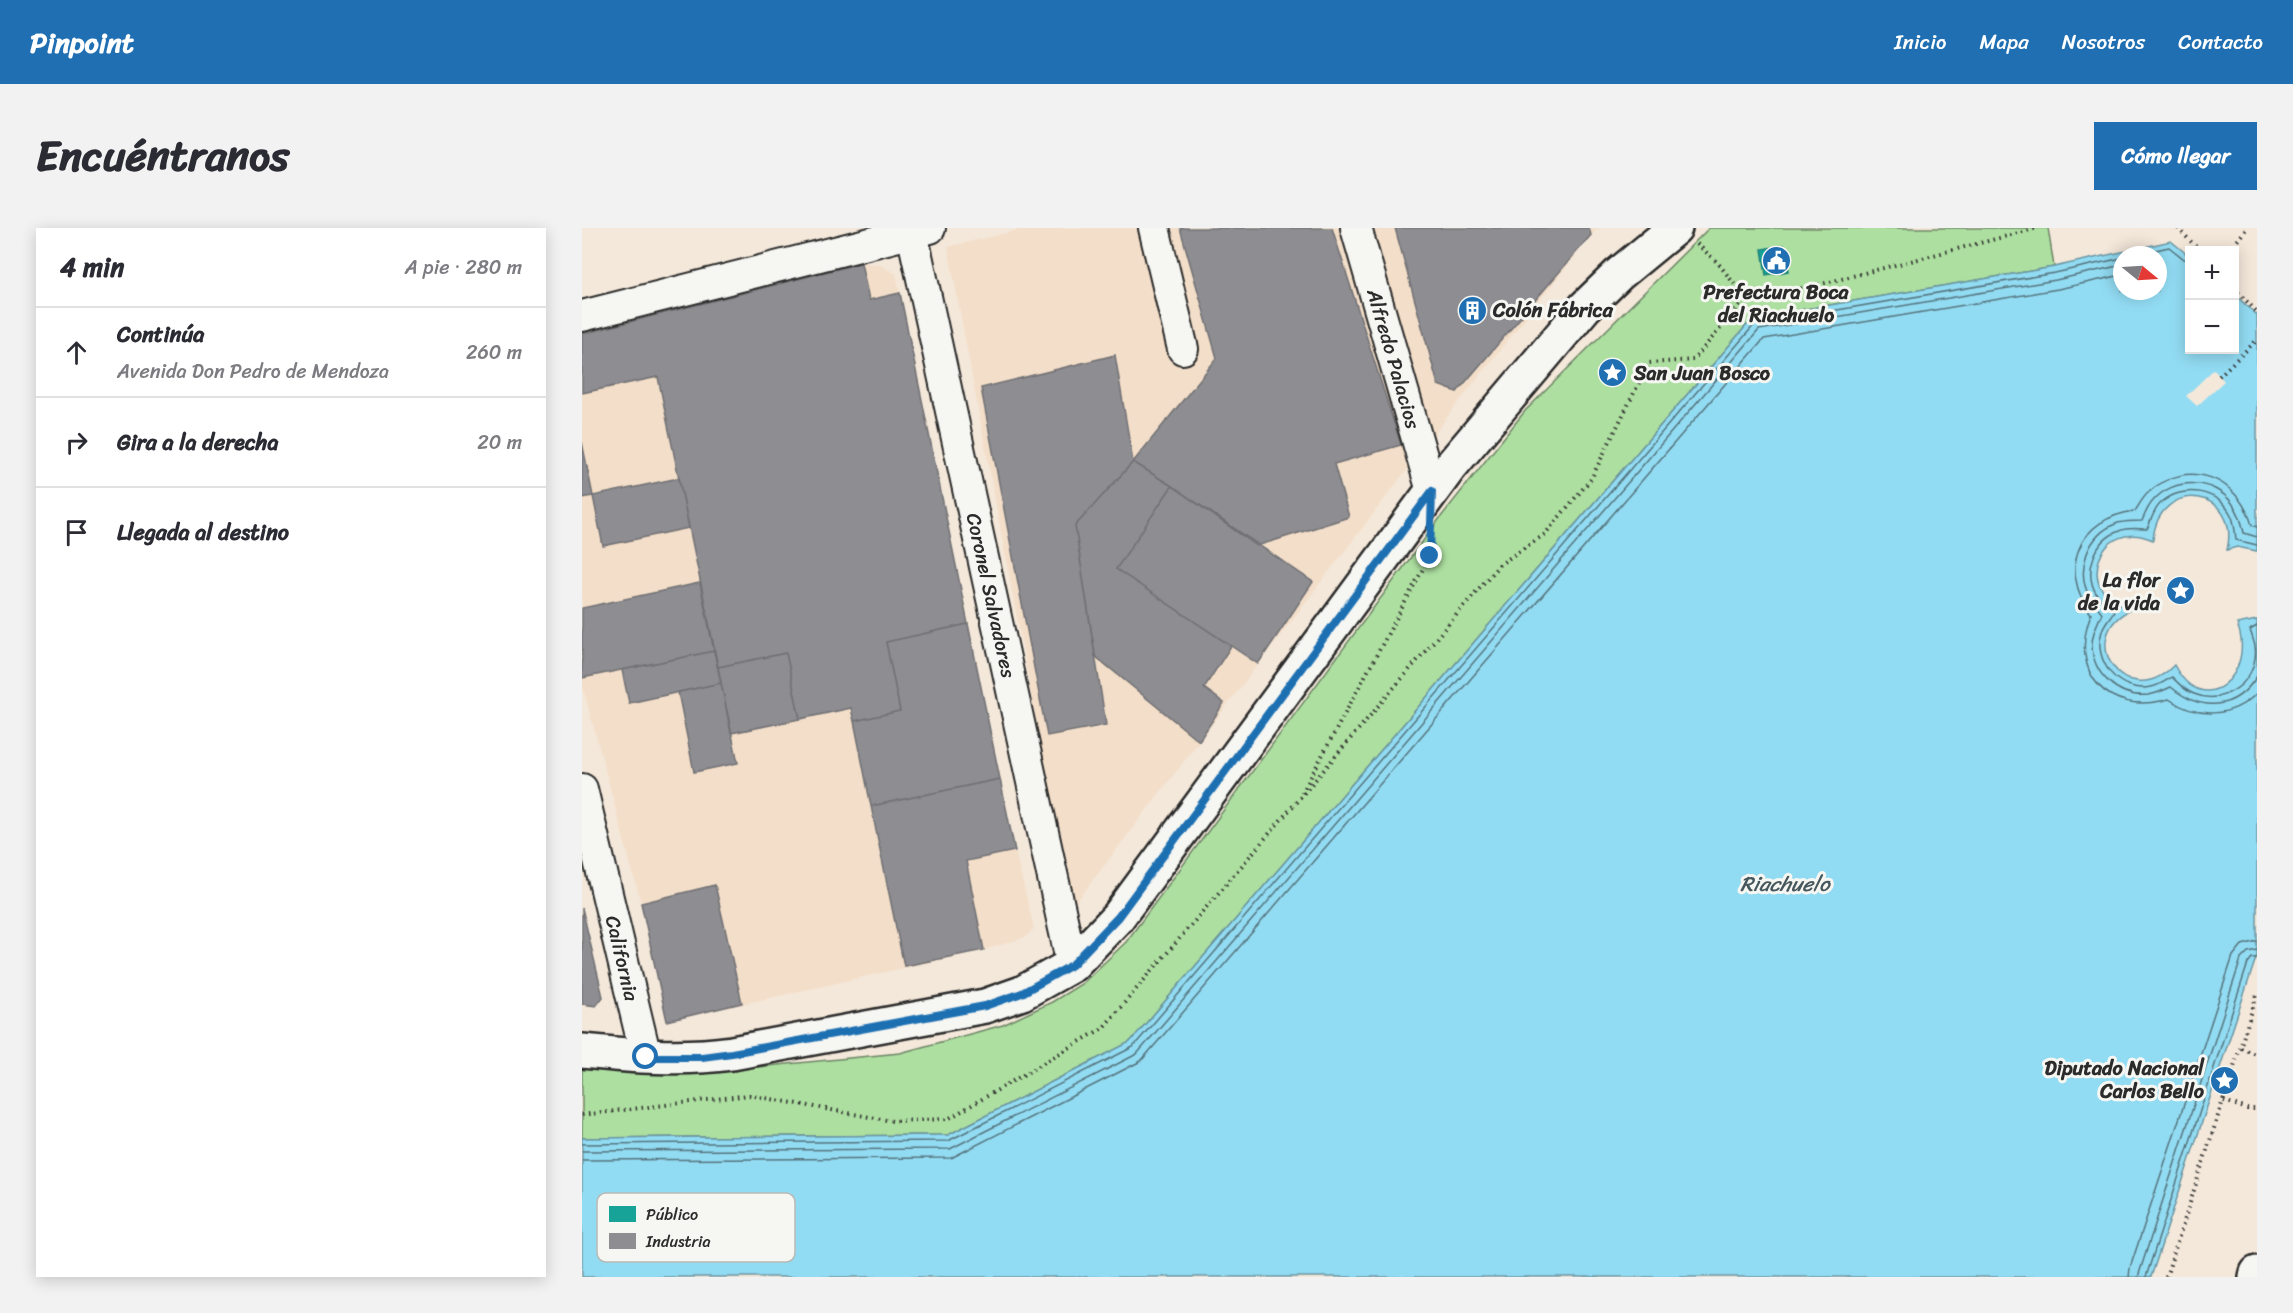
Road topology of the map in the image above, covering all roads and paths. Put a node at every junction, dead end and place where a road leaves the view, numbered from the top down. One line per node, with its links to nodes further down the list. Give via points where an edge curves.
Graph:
1 (1154, 228): 14 (street)
2 (1356, 228): 16 (street, Alfredo Palacios)
3 (2038, 228): 7 (path, via 1814,286 1746,299 1718,263)
4 (2178, 228): 8 (path)
5 (2247, 228): 9 (path)
6 (918, 230): 12 (street); 19 (street, Coronel Salvadores)
7 (1685, 235): 16 (main road, via 1619,274 1585,307)
8 (2195, 246)
9 (2233, 246)
10 (2239, 292): 11 (path)
11 (2257, 312)
12 (582, 316)
13 (2257, 340): 15 (path)
14 (1183, 349)
15 (2219, 375)
16 (1432, 491): 18 (path, via 1430,556); 19 (main road, via 1134,897)
17 (582, 789): 24 (street, California)
18 (1297, 801)
19 (1072, 965): 24 (main road, via 1022,993 985,1006 732,1053)
20 (2257, 995): 21 (path)
21 (2241, 1048): 23 (path); 25 (path)
22 (582, 1051): 24 (main road)
23 (2257, 1055)
24 (646, 1057)
25 (2224, 1101): 26 (path); 27 (path)
26 (2257, 1109)
27 (2166, 1277)

